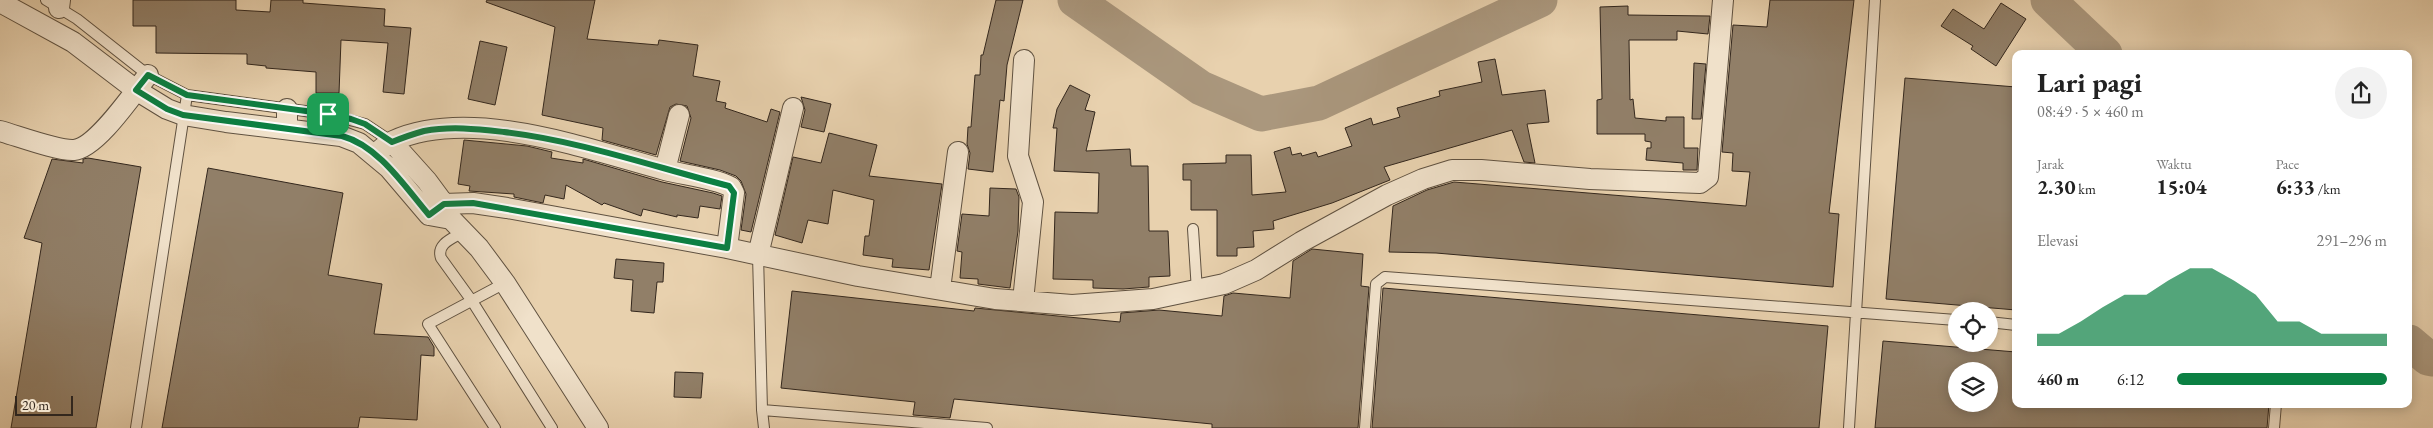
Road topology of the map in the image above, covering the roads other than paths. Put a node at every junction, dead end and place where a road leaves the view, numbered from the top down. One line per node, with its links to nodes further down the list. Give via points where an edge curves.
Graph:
1 (1723, 0): 24 (street, via 1708,177 1700,183 1452,170 1387,195 1256,270)
2 (1875, 0): 27 (lane)
3 (0, 2): 7 (street, via 73,42)
4 (55, 3): 6 (lane)
5 (1024, 60): 26 (street, via 1018,150 1033,202)
6 (148, 75): 7 (street); 8 (lane)
7 (136, 90): 10 (street); 13 (street, via 109,123 81,148 70,150)
8 (187, 95): 10 (lane); 12 (lane)
9 (793, 108): 21 (street)
10 (183, 115): 12 (street); 33 (lane)
11 (679, 115): 17 (street)
12 (287, 119): 14 (lane, via 328,114 351,119); 16 (street, via 345,137)
13 (0, 131)
14 (392, 142): 16 (street); 17 (street, via 423,132 480,129 586,146); 18 (street)
15 (958, 152): 23 (street)
16 (374, 155): 18 (street)
17 (665, 170): 20 (street, via 731,187 734,193)
18 (447, 217): 20 (street, via 473,203); 22 (street); 25 (lane, via 439,250 441,258)
19 (1193, 229): 24 (lane)
20 (727, 248): 21 (street)
21 (758, 254): 23 (street, via 858,276); 32 (lane)
22 (505, 283): 25 (lane); 36 (street)
23 (940, 289): 26 (street)
24 (1197, 291): 26 (street, via 1113,303 1072,305)
25 (472, 300): 34 (lane, via 428,324); 35 (lane)
26 (1023, 301)
27 (1858, 312): 28 (lane); 39 (lane, via 1385,277 1376,284); 40 (lane)
28 (1948, 319)
29 (1998, 323): 30 (lane)
30 (2012, 324)
31 (2276, 408): 41 (lane)
32 (762, 410): 37 (lane); 38 (lane)
33 (136, 428)
34 (495, 428)
35 (552, 428)
36 (598, 428)
37 (764, 428)
38 (987, 428)
39 (1365, 428)
40 (1849, 428)
41 (2274, 428)

